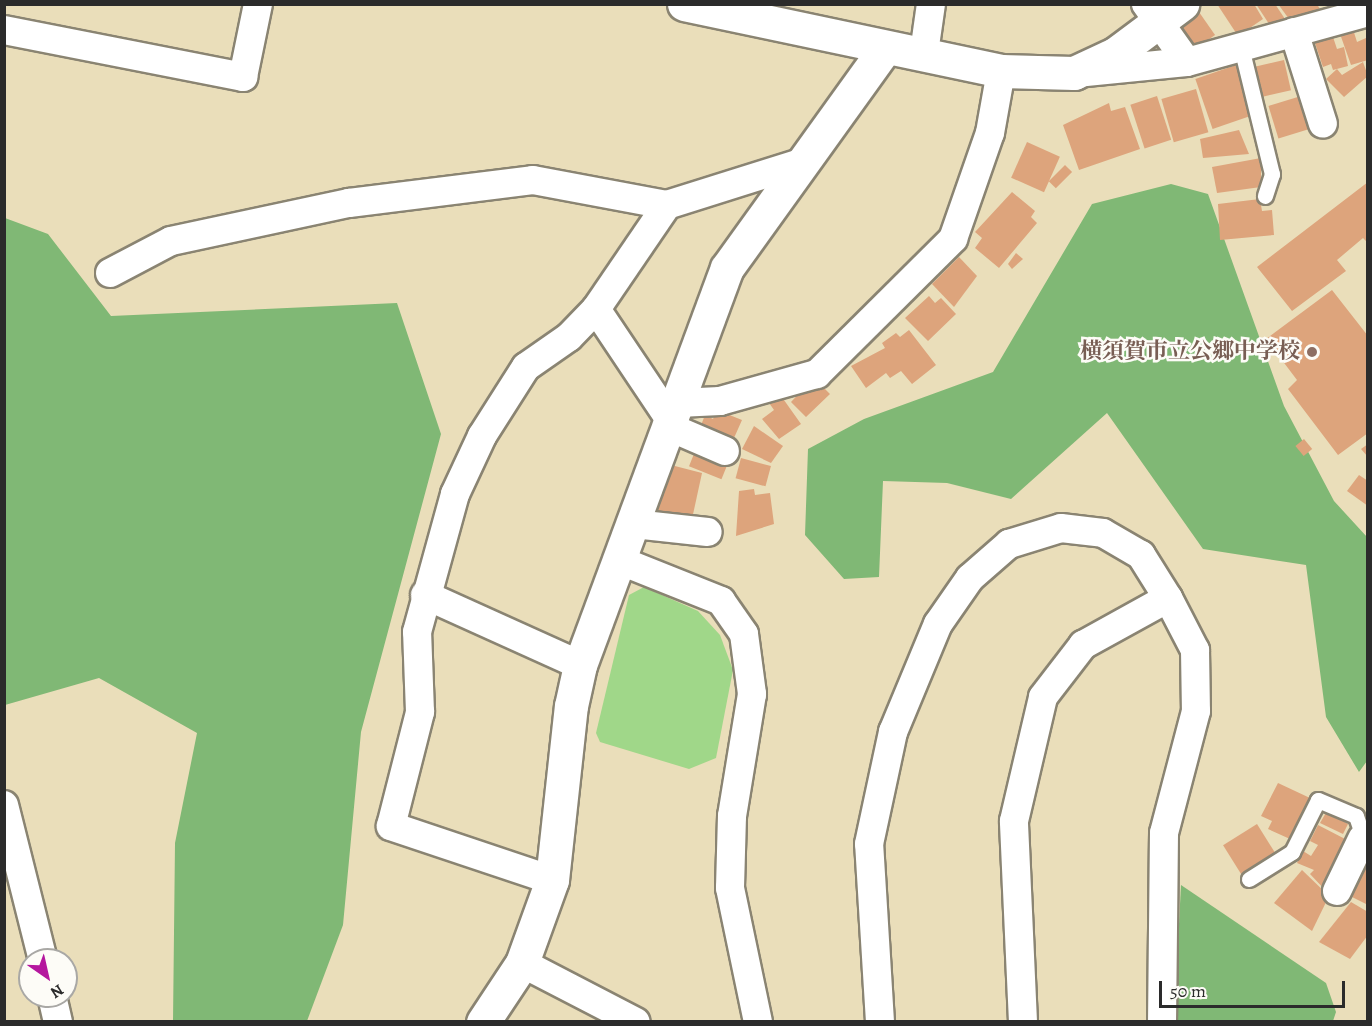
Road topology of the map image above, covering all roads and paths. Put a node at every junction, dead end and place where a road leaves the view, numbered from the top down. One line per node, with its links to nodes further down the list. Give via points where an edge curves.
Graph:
1 (258, 4): 7 (street, via 243,77)
2 (684, 4): 4 (street)
3 (931, 4): 11 (street)
4 (729, 9): 10 (street)
5 (1162, 10): 12 (street); 14 (street, via 1115,54)
6 (1368, 12): 8 (street)
7 (4, 30)
8 (1294, 32): 9 (street); 15 (street)
9 (1241, 47): 12 (street); 17 (lane, via 1272,174)
10 (885, 48): 11 (street); 16 (street)
11 (924, 53): 13 (street)
12 (1187, 62): 14 (street)
13 (1001, 71): 14 (street); 21 (street, via 990,133 952,239 817,374)
14 (1074, 73)
15 (1323, 124)
16 (800, 163): 18 (street); 21 (street, via 727,268)
17 (1265, 196)
18 (667, 205): 19 (street, via 533,180 349,203 171,241); 20 (street)
19 (110, 273)
20 (596, 309): 21 (street); 26 (street, via 569,337 525,367 482,436 455,494)
21 (671, 416): 22 (street); 23 (street)
22 (725, 451)
23 (634, 524): 24 (street); 25 (street)
24 (708, 532)
25 (621, 561): 28 (street); 38 (street, via 721,601 744,634 752,694 732,816 730,888)
26 (425, 595): 28 (street); 32 (street, via 417,632 420,712 391,826)
27 (1168, 598): 39 (street, via 1141,555 1103,533 1061,528 1009,544 970,578 944,615 893,732 869,844); 40 (street, via 1083,645 1043,697 1014,821); 41 (street, via 1196,650 1196,711 1164,833)
28 (580, 665): 32 (street)
29 (4, 805): 34 (street)
30 (1365, 842): 31 (lane, via 1356,816 1318,800 1292,852); 33 (street)
31 (1249, 879)
32 (552, 880): 35 (street)
33 (1337, 891)
34 (40, 948)
35 (522, 963): 36 (street); 37 (street)
36 (483, 1022)
37 (636, 1022)
38 (759, 1022)
39 (880, 1022)
40 (1023, 1022)
41 (1162, 1022)

